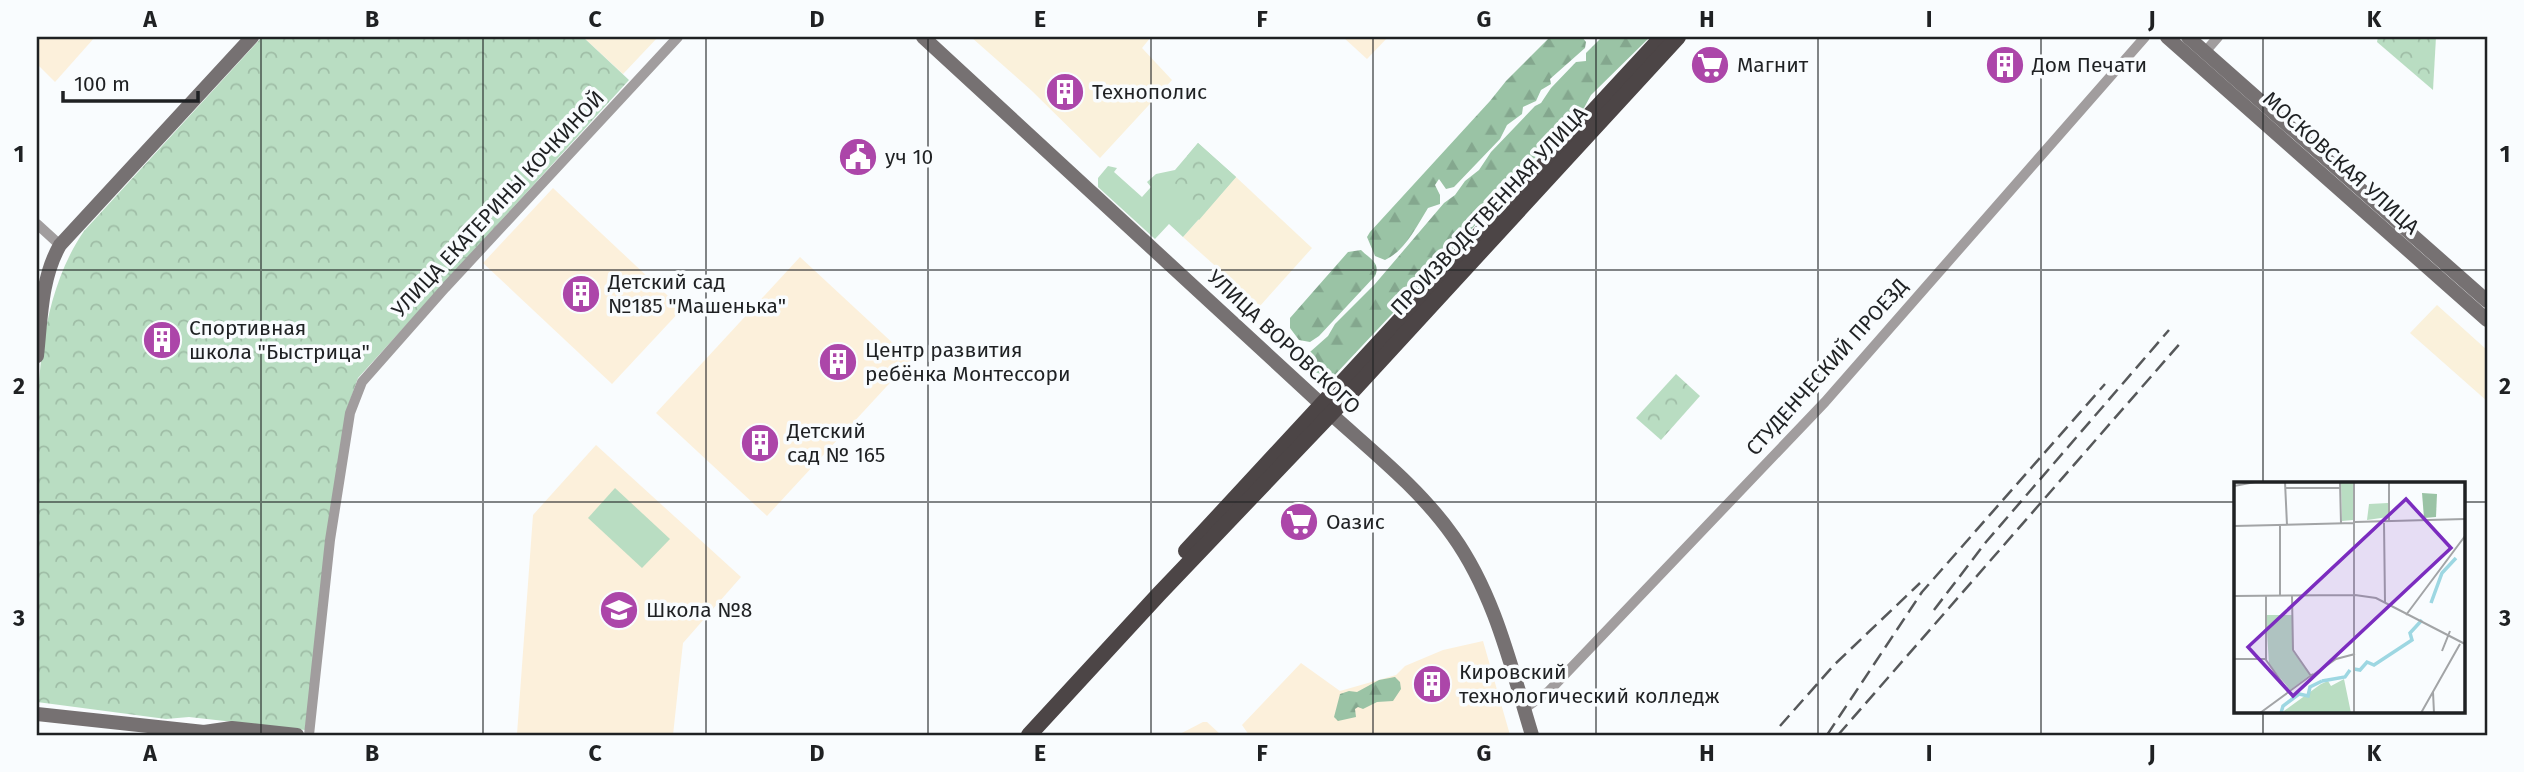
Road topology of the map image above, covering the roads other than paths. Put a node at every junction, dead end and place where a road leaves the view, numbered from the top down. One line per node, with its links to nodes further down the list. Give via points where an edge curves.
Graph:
1 (251, 37): 12 (main road)
2 (678, 37): 21 (street, УЛИЦА ЕКАТЕРИНЫ КОЧКИНОЙ, via 362,382 350,413 330,540)
3 (923, 37): 16 (main road, УЛИЦА ВОРОВСКОГО)
4 (1662, 37): 16 (highway, ПРОИЗВОДСТВЕННАЯ УЛИЦА)
5 (1678, 37): 16 (highway, ПРОИЗВОДСТВЕННАЯ УЛИЦА)
6 (2145, 37): 17 (street, СТУДЕНЧЕСКИЙ ПРОЕЗД, via 1825,402 1549,691)
7 (2167, 37): 14 (main road, МОСКОВСКАЯ УЛИЦА)
8 (2188, 37): 10 (main road, МОСКОВСКАЯ УЛИЦА)
9 (2218, 37): 10 (street)
10 (2205, 52): 13 (main road, МОСКОВСКАЯ УЛИЦА)
11 (37, 224): 12 (street)
12 (60, 245): 15 (main road, via 46,281)
13 (2487, 301)
14 (2487, 320)
15 (37, 356)
16 (1326, 409): 17 (main road, УЛИЦА ВОРОВСКОГО, via 1453,535 1487,596); 22 (highway); 23 (highway)
17 (1524, 709): 24 (main road, УЛИЦА ВОРОВСКОГО)
18 (37, 714): 19 (main road)
19 (208, 733): 20 (main road, via 232,728)
20 (297, 735)
21 (309, 735)
22 (1016, 735)
23 (1029, 735)
24 (1532, 735)

